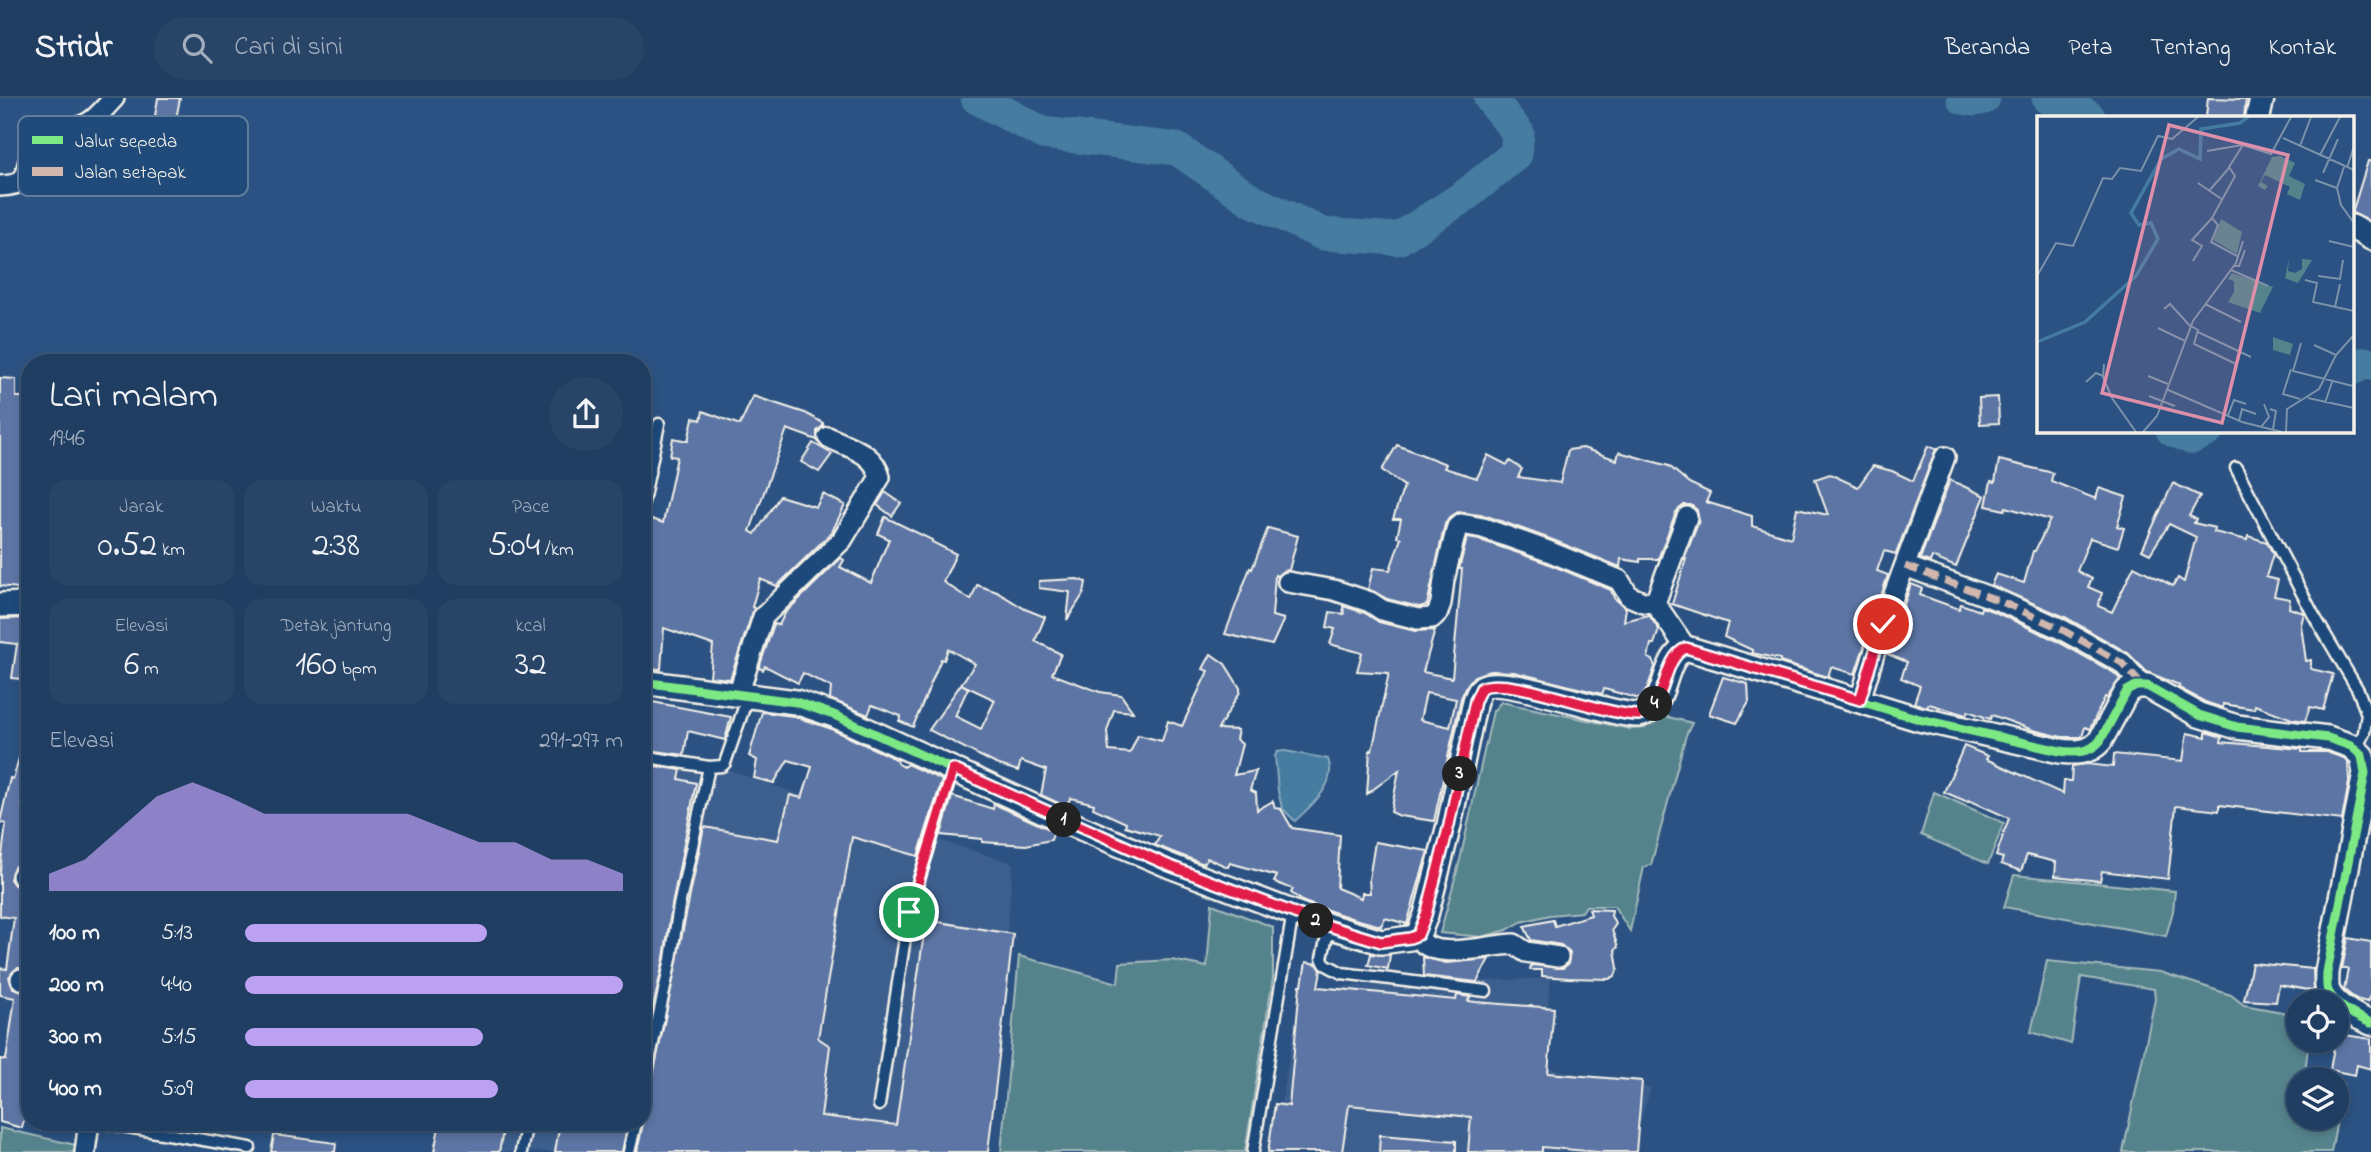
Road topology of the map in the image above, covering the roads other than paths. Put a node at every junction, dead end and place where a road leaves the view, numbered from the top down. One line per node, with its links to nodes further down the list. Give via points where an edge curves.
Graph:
1 (114, 98): 3 (street)
2 (2262, 98): 4 (street)
3 (96, 116)
4 (2258, 116)
5 (18, 183): 6 (street)
6 (0, 186)
7 (2354, 229): 8 (street)
8 (2371, 238)
9 (659, 424): 12 (lane)
10 (828, 438): 23 (street, via 870,457 880,477 842,540 759,622)
11 (1945, 457): 15 (street)
12 (651, 464)
13 (2236, 468): 25 (lane, via 2358,690 2367,713)
14 (1687, 517): 17 (street)
15 (1905, 566): 22 (street, via 2059,628 2122,663); 24 (street)
16 (1288, 582): 17 (street, via 1334,590 1418,619 1432,618 1441,603 1461,524 1596,570 1619,580 1629,596)
17 (1655, 603): 20 (street)
18 (21, 604): 19 (street)
19 (0, 605)
20 (1686, 648): 24 (street); 31 (street, via 1679,651 1654,707 1645,714 1494,684 1481,688)
21 (651, 683): 23 (street)
22 (2143, 686): 24 (street, via 2127,691 2101,741 2079,752 1919,719); 25 (street, via 2199,715 2237,727 2328,738)
23 (743, 695): 27 (lane, via 725,763); 28 (street, via 792,701 834,715)
24 (1860, 700)
25 (2357, 749): 34 (street, via 2365,761 2365,772 2327,972 2328,990 2334,999)
26 (651, 757): 27 (lane)
27 (709, 767): 35 (lane)
28 (953, 769): 29 (street, via 1170,866); 36 (lane, via 909,912)
29 (1293, 911): 30 (street); 45 (lane)
30 (1329, 926): 31 (street, via 1381,942); 33 (lane, via 1322,958 1342,973)
31 (1418, 935): 32 (street, via 1427,947 1469,950 1514,944 1526,952)
32 (1558, 957)
33 (1486, 990)
34 (2371, 1023)
35 (651, 1052)
36 (879, 1105)
37 (88, 1131): 42 (street)
38 (151, 1131): 41 (lane)
39 (525, 1131): 43 (lane)
40 (634, 1131): 44 (lane)
41 (250, 1148)
42 (85, 1152)
43 (521, 1152)
44 (629, 1152)
45 (1253, 1152)

